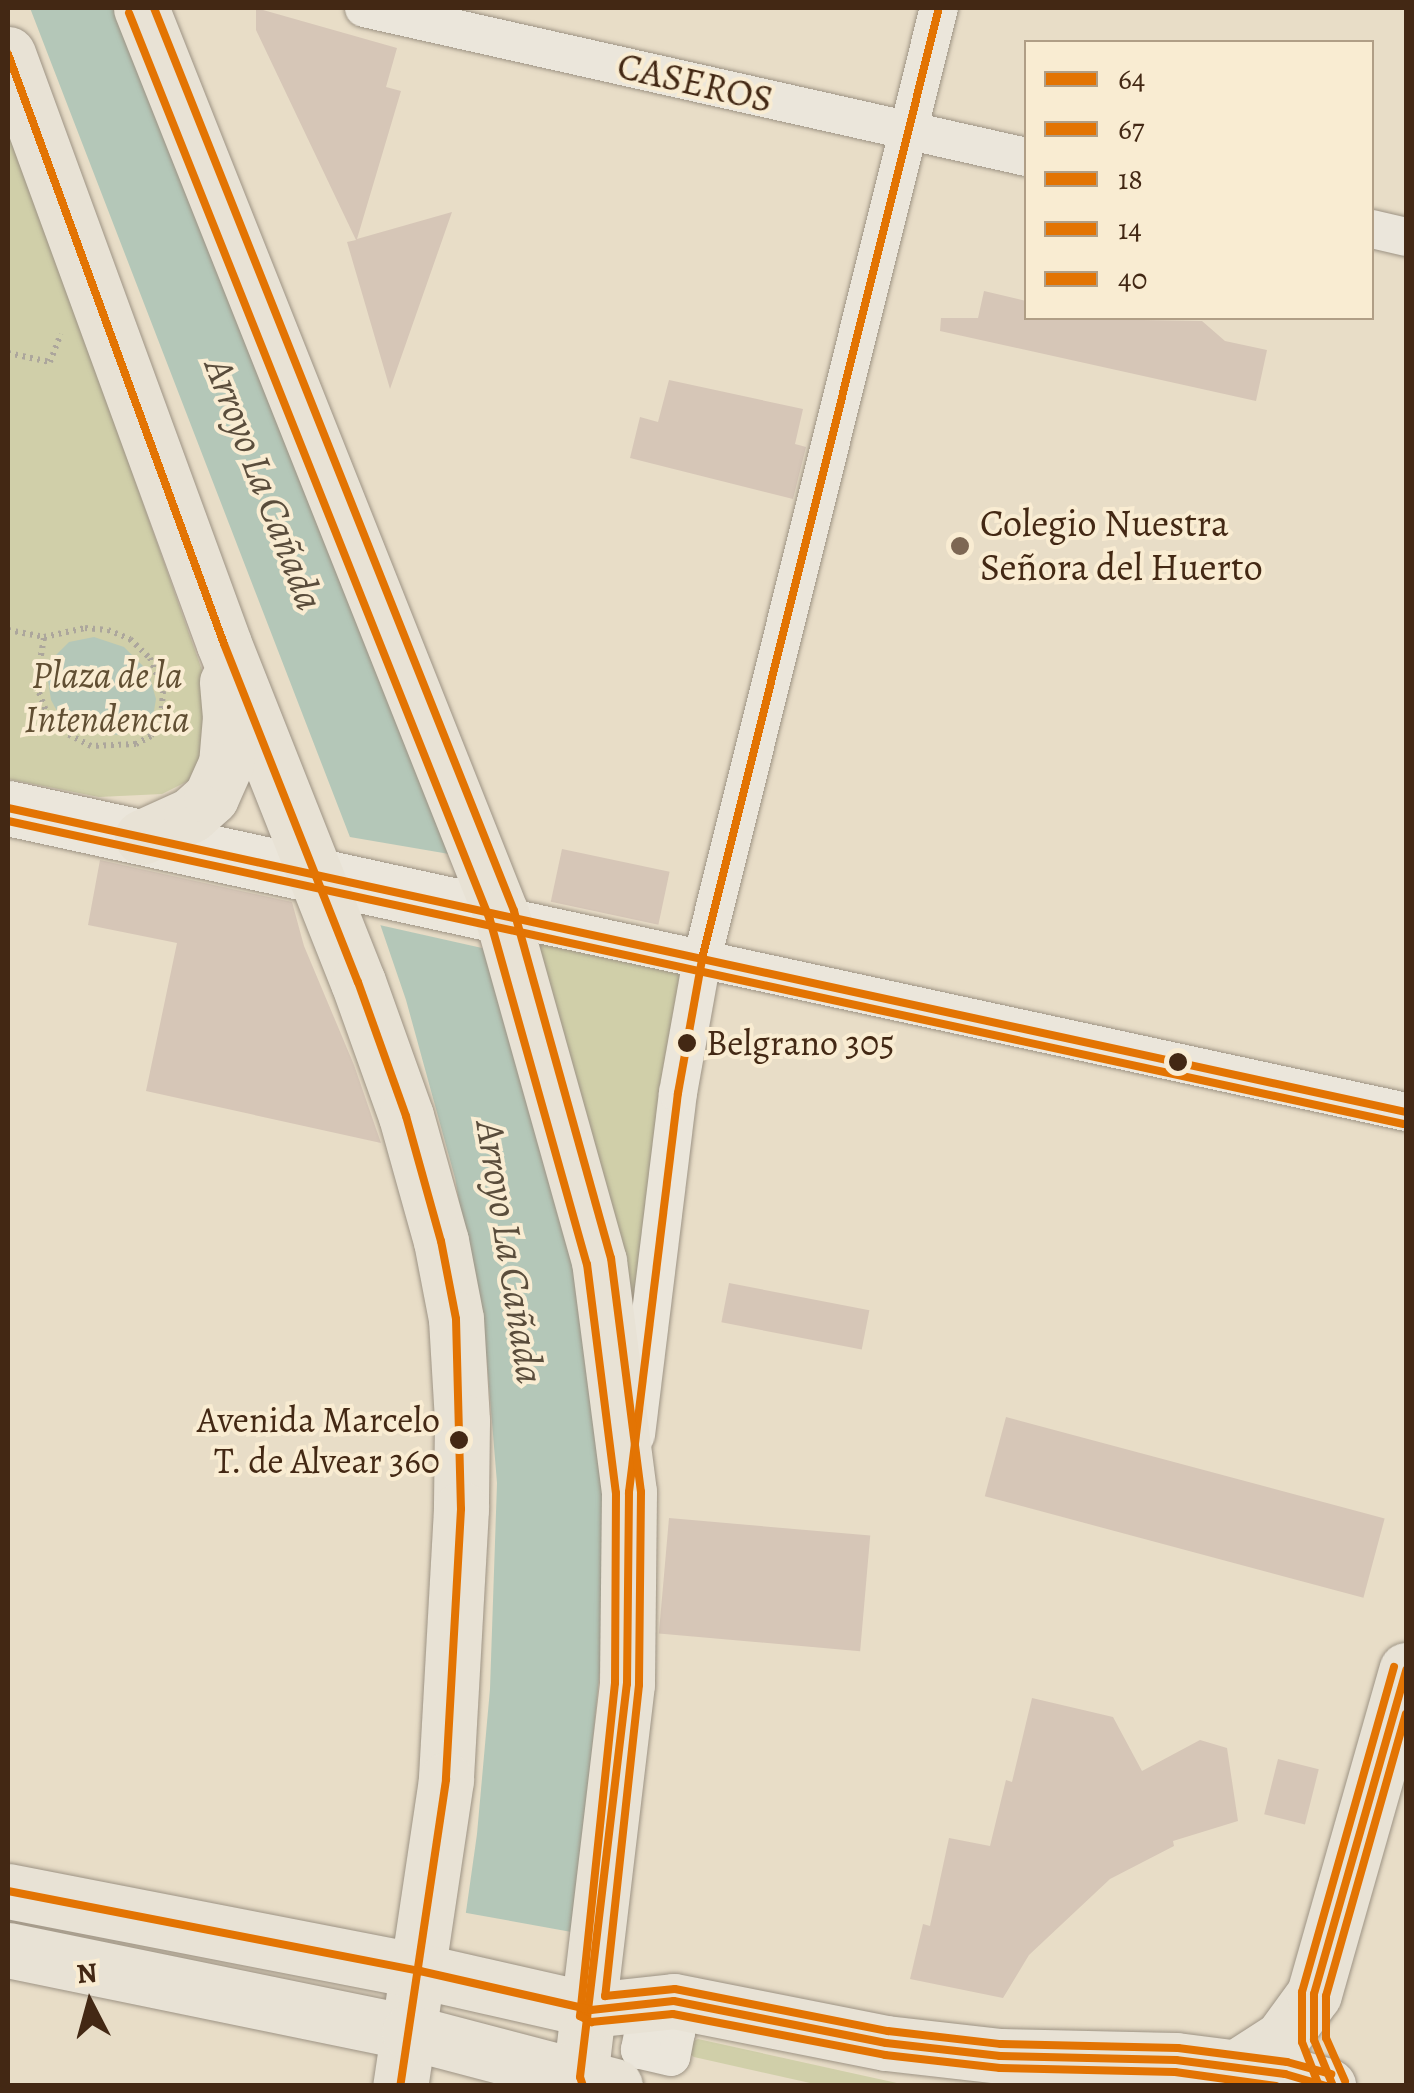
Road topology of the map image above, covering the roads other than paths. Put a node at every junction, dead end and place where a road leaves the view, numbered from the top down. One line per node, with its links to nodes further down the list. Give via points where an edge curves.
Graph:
1 (142, 8): 13 (main road)
2 (364, 8): 5 (street, CASEROS)
3 (939, 8): 5 (street)
4 (8, 54): 9 (main road)
5 (908, 132): 6 (street, CASEROS); 14 (street)
6 (1024, 157)
7 (1374, 230): 8 (street)
8 (1406, 237)
9 (224, 644): 11 (main road, via 226,764 211,797 191,815); 12 (main road)
10 (8, 808): 11 (main road)
11 (142, 837): 12 (main road)
12 (314, 874): 13 (main road); 20 (main road, via 406,1116 456,1319 462,1421 446,1780)
13 (502, 916): 14 (street); 16 (main road, via 599,1261)
14 (702, 959): 15 (street); 16 (street, via 678,1094)
15 (1406, 1112)
16 (630, 1492): 22 (main road, via 627,1684)
17 (1406, 1670): 21 (main road)
18 (8, 1890): 20 (main road)
19 (8, 1950): 23 (main road)
20 (420, 1971): 22 (main road); 23 (main road)
21 (1314, 1994): 24 (main road, via 1282,2038); 27 (main road, via 1314,2040)
22 (591, 2010): 24 (main road, via 674,2002 886,2043 1000,2056 1176,2060); 25 (main road)
23 (409, 2032): 25 (main road); 26 (main road)
24 (1233, 2076): 27 (main road)
25 (589, 2083)
26 (400, 2086)
27 (1331, 2086)

